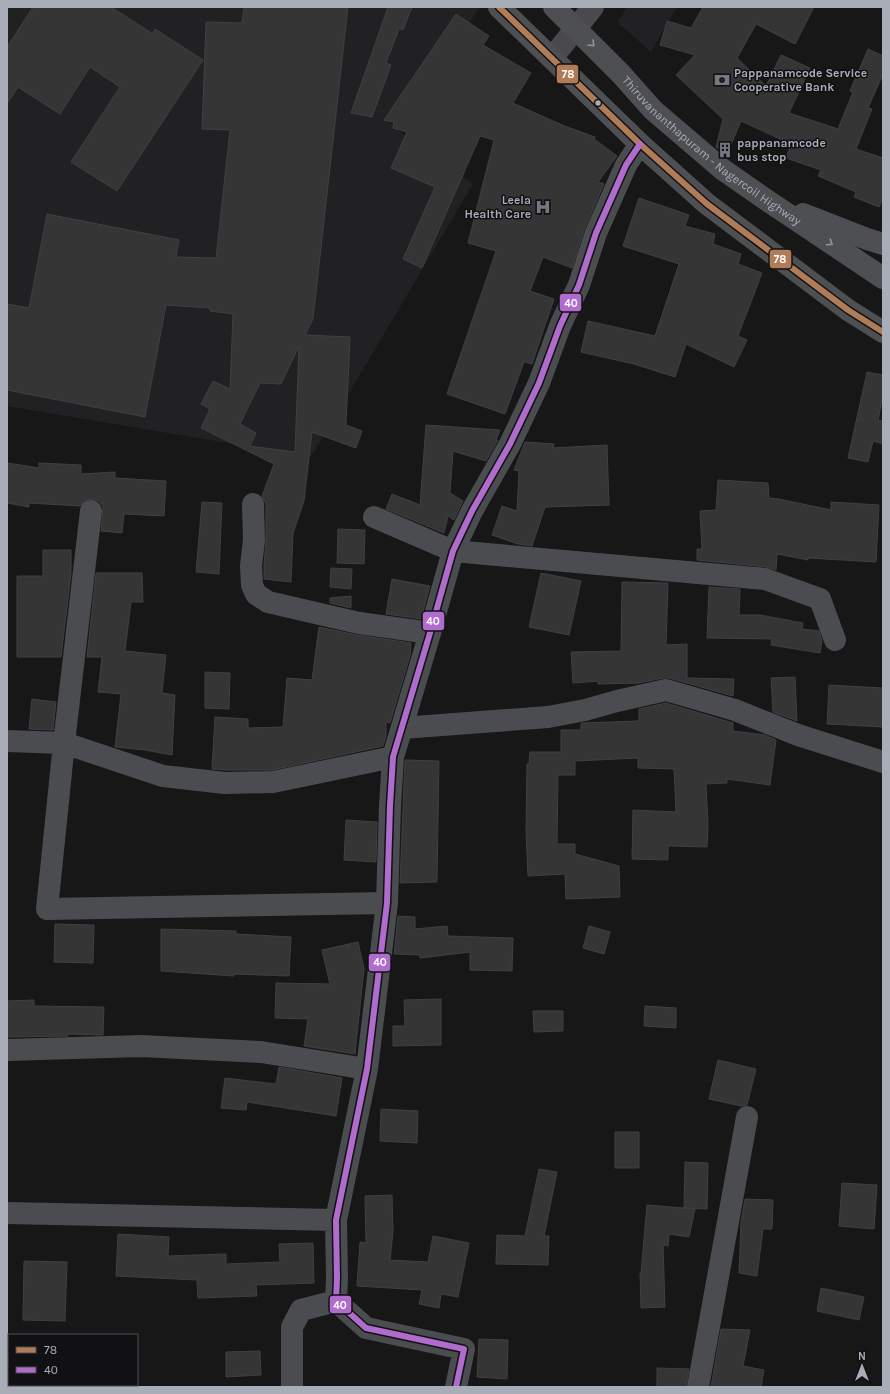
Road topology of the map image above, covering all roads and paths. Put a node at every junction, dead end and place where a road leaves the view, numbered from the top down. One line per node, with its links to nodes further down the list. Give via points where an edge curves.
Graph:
1 (499, 7): 5 (main road)
2 (554, 7): 4 (main road, Thiruvananthapuram - Nagercoil Highway)
3 (593, 7): 4 (street)
4 (576, 29): 5 (street); 7 (main road, Thiruvananthapuram - Nagercoil Highway, one-way to 7, via 653,110 722,169)
5 (552, 58): 6 (main road)
6 (640, 144): 10 (main road, via 708,204 848,310); 14 (street, via 626,165 596,233 579,284 539,383)
7 (765, 199): 8 (main road); 9 (main road, Thiruvananthapuram - Nagercoil Highway, one-way to 9)
8 (883, 244)
9 (883, 278)
10 (883, 332)
11 (253, 504): 15 (street, via 252,585 256,594 268,602 359,622)
12 (90, 511): 19 (street)
13 (374, 517): 14 (street)
14 (453, 551): 15 (street); 16 (street, via 765,579 820,598)
15 (430, 633): 17 (street)
16 (835, 640)
17 (402, 728): 20 (street); 21 (street, via 548,717 666,690 736,710 798,735)
18 (7, 741): 19 (street)
19 (64, 743): 20 (street, via 163,776 225,783 273,782); 22 (street, via 47,910)
20 (393, 757): 22 (street)
21 (883, 762)
22 (387, 903): 24 (street)
23 (7, 1050): 24 (street, via 141,1046 261,1052)
24 (366, 1068): 27 (street)
25 (747, 1116): 31 (street)
26 (7, 1212): 27 (street)
27 (336, 1220): 28 (street)
28 (336, 1301): 29 (street, via 301,1310 292,1327); 30 (street, via 366,1328 464,1349)
29 (292, 1387)
30 (456, 1387)
31 (698, 1387)

